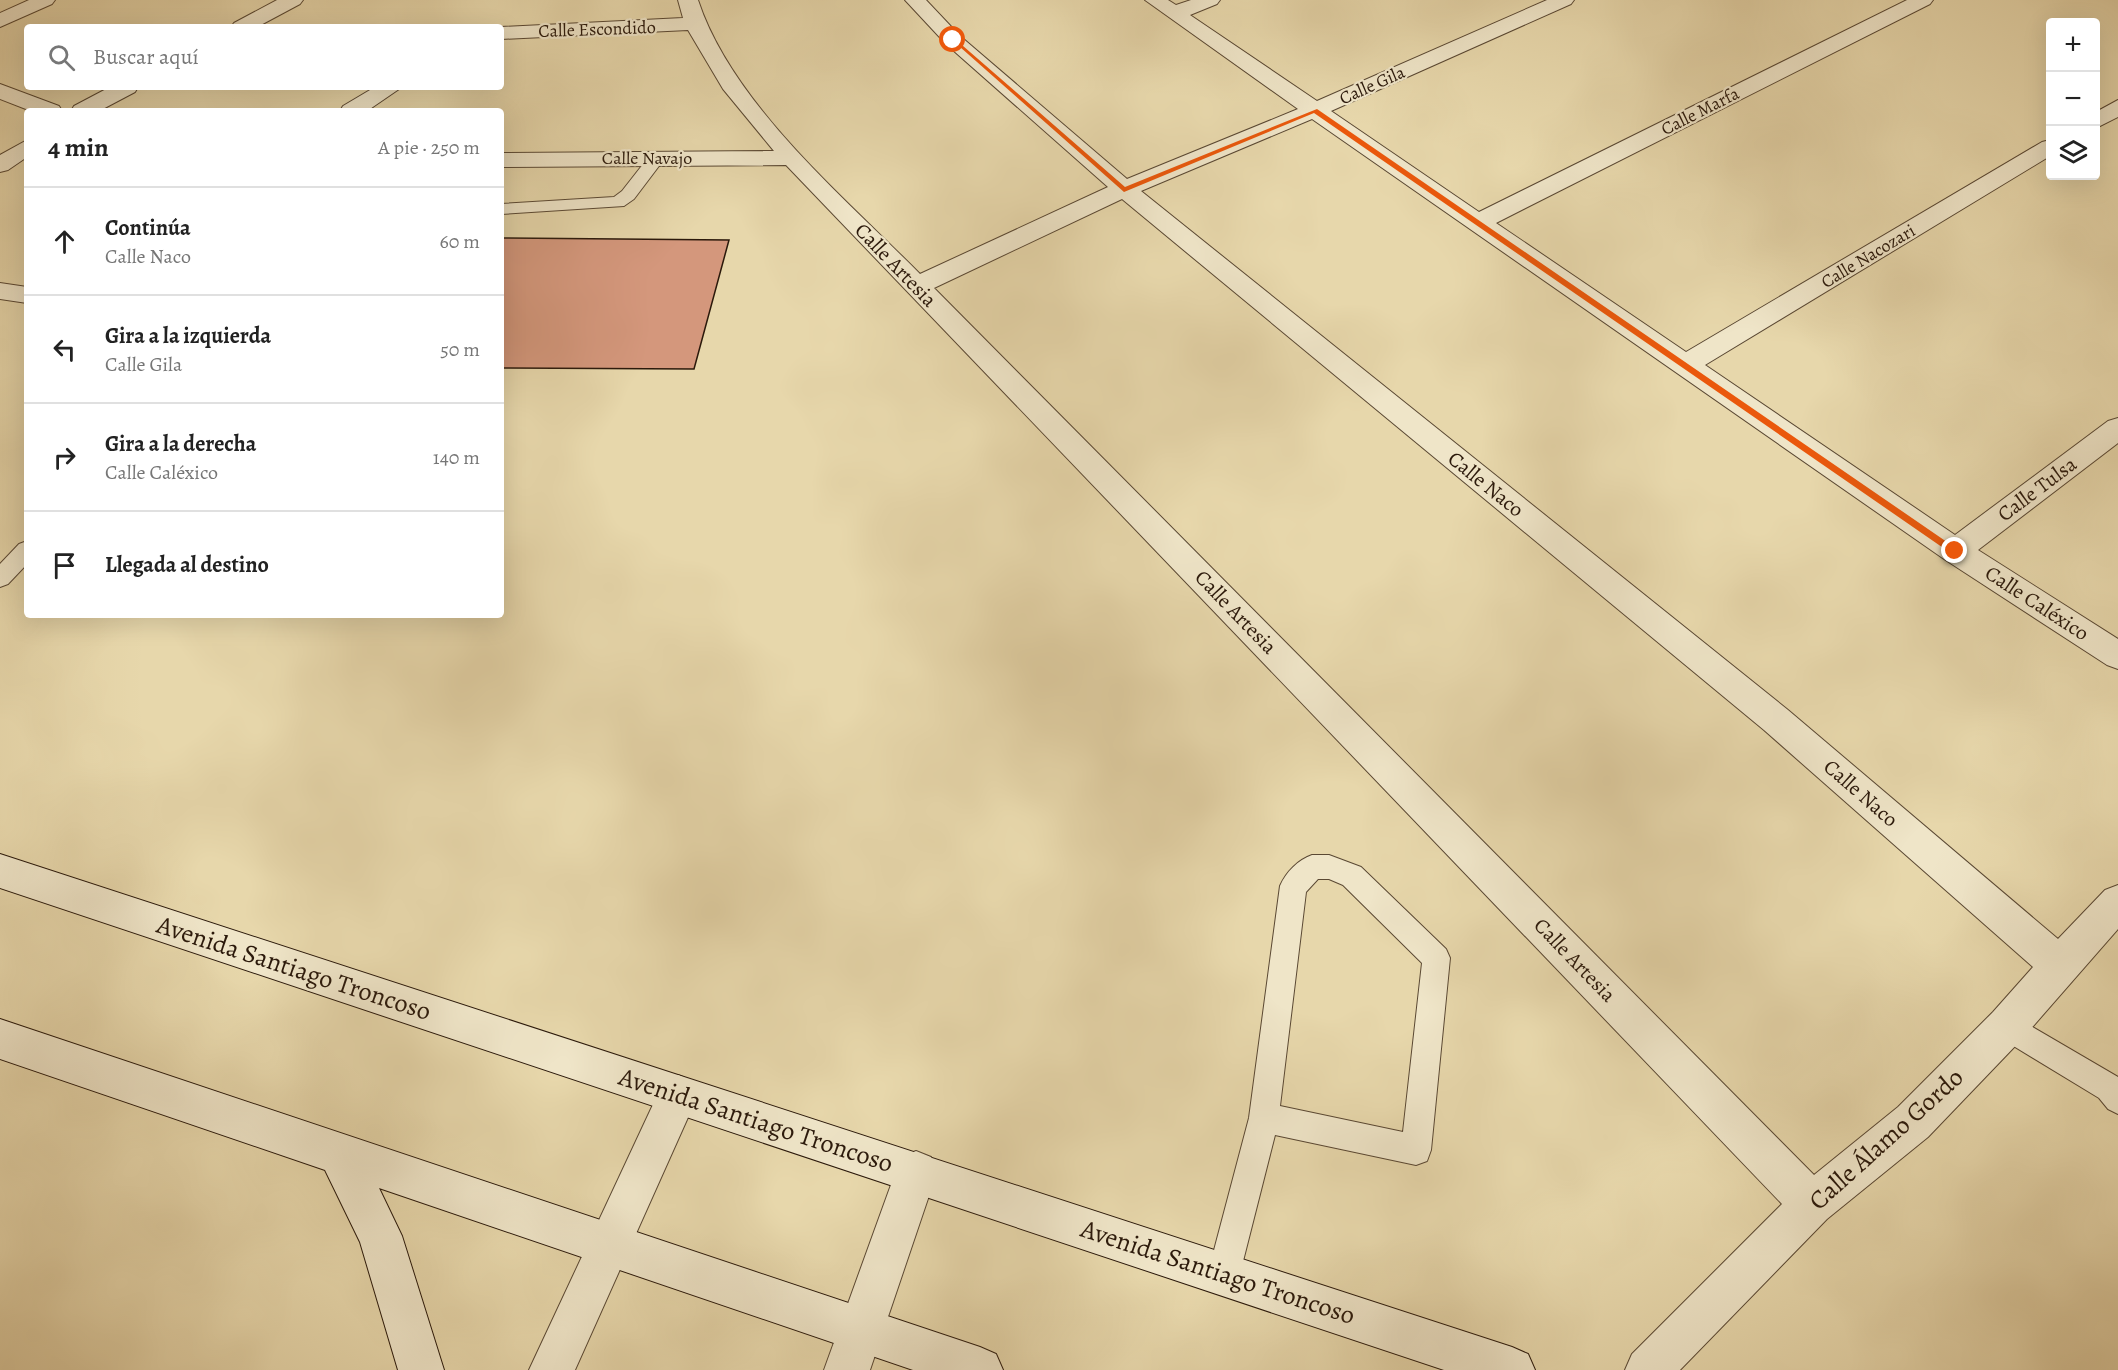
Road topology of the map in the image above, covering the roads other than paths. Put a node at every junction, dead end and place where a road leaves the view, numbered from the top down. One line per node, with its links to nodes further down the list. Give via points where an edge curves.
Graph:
1 (45, 0): 9 (street)
2 (293, 0): 10 (street)
3 (915, 0): 27 (street, Calle Naco, via 953,40)
4 (1210, 0): 7 (street)
5 (1564, 0): 19 (street, Calle Gila)
6 (1923, 0): 29 (street, Calle Marfa)
7 (1165, 7): 19 (street, Calle Caléxico)
8 (691, 12): 11 (street, Calle Escondido); 24 (street, Calle Artesia, via 730,81)
9 (0, 21)
10 (248, 24)
11 (504, 33)
12 (121, 90): 17 (street)
13 (386, 90): 18 (street)
14 (0, 91): 16 (street)
15 (2118, 107): 20 (street)
16 (43, 108)
17 (88, 108)
18 (356, 108)
19 (1315, 110): 27 (street, Calle Gila); 29 (street, Calle Caléxico)
20 (2100, 118)
21 (24, 149): 26 (street)
22 (2046, 149): 33 (street, Calle Nacozari)
23 (657, 158): 24 (street, Calle Navajo); 25 (street, Calle Navajo); 28 (lane, via 618,202)
24 (792, 158): 30 (street, Calle Artesia)
25 (504, 160)
26 (0, 165)
27 (1124, 189): 30 (street, Calle Gila); 41 (street, Calle Naco, via 1776,720)
28 (504, 209)
29 (1478, 222): 33 (street, Calle Caléxico)
30 (917, 286): 49 (street, Calle Artesia)
31 (0, 291): 32 (street)
32 (24, 295)
33 (1685, 365): 35 (street, Calle Caléxico)
34 (2118, 428): 35 (street, Calle Tulsa)
35 (1955, 551): 38 (street, Calle Caléxico)
36 (24, 553): 37 (lane)
37 (0, 578)
38 (2118, 656)
39 (0, 871): 44 (street, Avenida Santiago Troncoso)
40 (2118, 902): 41 (street, Calle Álamo Gordo)
41 (2059, 966): 42 (street, Calle Álamo Gordo)
42 (2007, 1026): 45 (lane, via 2109,1088); 49 (street, Calle Álamo Gordo, via 1913,1122)
43 (0, 1039): 47 (street)
44 (678, 1095): 48 (street, Avenida Santiago Troncoso); 50 (street)
45 (2118, 1099)
46 (1264, 1118): 46 (lane, via 1416,1150 1436,958 1352,876 1329,867 1312,867 1293,886); 51 (lane)
47 (339, 1153): 50 (street); 53 (street, via 380,1236)
48 (916, 1172): 51 (street, Avenida Santiago Troncoso); 52 (street)
49 (1812, 1204): 58 (street, Calle Álamo Gordo)
50 (609, 1244): 52 (street); 54 (street)
51 (1224, 1273): 57 (street, Avenida Santiago Troncoso)
52 (861, 1329): 55 (street); 56 (street)
53 (421, 1370)
54 (552, 1370)
55 (847, 1370)
56 (980, 1370)
57 (1512, 1370)
58 (1648, 1370)

